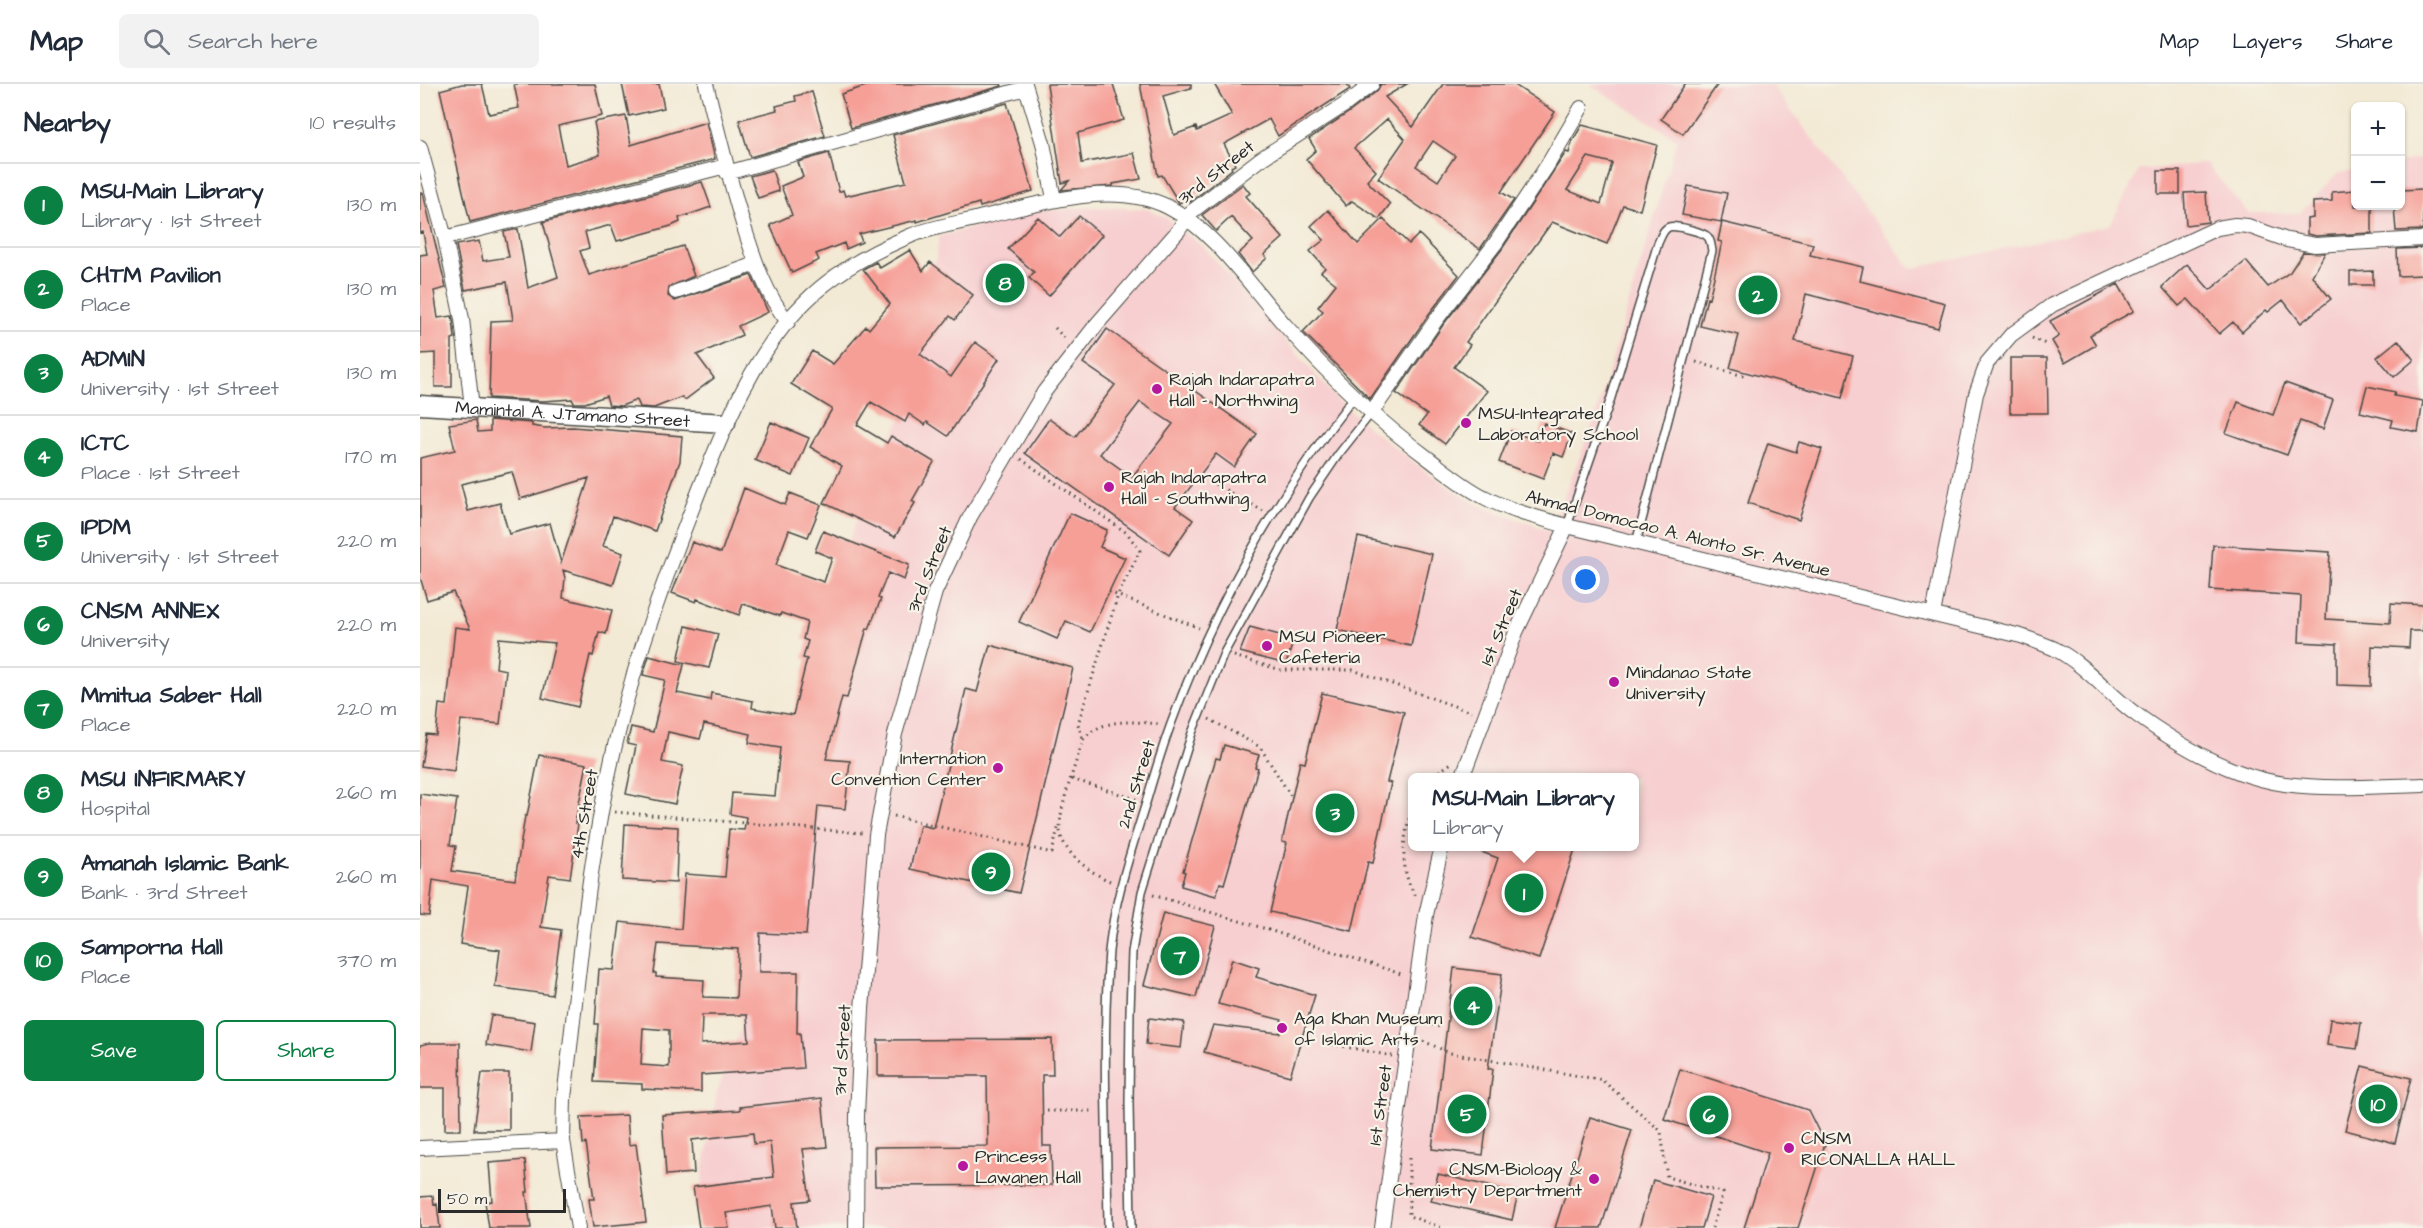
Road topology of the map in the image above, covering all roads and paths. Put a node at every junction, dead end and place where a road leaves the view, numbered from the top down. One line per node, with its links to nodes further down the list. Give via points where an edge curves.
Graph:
1 (706, 84): 6 (street)
2 (1372, 84): 8 (street, 3rd Street, via 1259,160)
3 (1026, 86): 6 (street); 7 (street)
4 (1581, 108): 19 (street, via 1495,244)
5 (420, 147): 9 (street)
6 (727, 170): 9 (street); 11 (street)
7 (1054, 199): 8 (street, Ahmad Domocao A. Alonto Sr. Avenue, via 1126,196 1171,208); 13 (street, Ahmad Domocao A. Alonto Sr. Avenue, via 913,235 834,277)
8 (1185, 219): 16 (street, Ahmad Domocao A. Alonto Sr. Avenue, via 1214,244 1306,349); 21 (street, 3rd Street, via 1044,392)
9 (445, 238): 18 (street, via 462,319)
10 (2423, 239): 28 (street, via 2315,245 2248,226 2217,228 2052,305 2011,334 1987,363 1976,394)
11 (756, 264): 12 (street); 13 (street, via 768,293)
12 (676, 292)
13 (788, 322): 20 (street, Ahmad Domocao A. Alonto Sr. Avenue)
14 (1682, 358): 15 (path); 24 (lane, via 1710,261 1711,245 1704,234 1675,226 1662,232 1658,243); 25 (lane)
15 (1747, 377)
16 (1354, 397): 19 (street, Ahmad Domocao A. Alonto Sr. Avenue); 23 (lane, 2nd Street, via 1320,441)
17 (420, 405): 18 (street, Mamintal A. J.Tamano Street)
18 (472, 408): 20 (street, Mamintal A. J.Tamano Street)
19 (1372, 412): 24 (street, Ahmad Domocao A. Alonto Sr. Avenue, via 1464,486 1512,510); 30 (lane, 2nd Street, via 1310,498)
20 (726, 423): 40 (street, 4th Street, via 651,617 618,732)
21 (1008, 450): 27 (path, via 1126,533 1140,551); 41 (street, 3rd Street, via 970,517 935,592 895,734)
22 (1215, 484): 23 (path)
23 (1272, 516): 29 (lane, 2nd Street)
24 (1567, 526): 25 (street, Ahmad Domocao A. Alonto Sr. Avenue); 32 (street, 1st Street, via 1516,632)
25 (1636, 543): 28 (street, Ahmad Domocao A. Alonto Sr. Avenue)
26 (1109, 592): 27 (path)
27 (1118, 595): 29 (path); 34 (path, via 1078,724)
28 (1933, 614): 37 (street, Ahmad Domocao A. Alonto Sr. Avenue, via 2020,636 2056,650 2167,737 2248,775 2314,787)
29 (1210, 632): 33 (lane, 2nd Street)
30 (1224, 653): 31 (lane, 2nd Street); 32 (path, via 1281,670 1353,670)
31 (1200, 713): 38 (path, via 1260,747); 47 (lane, 2nd Street)
32 (1485, 717): 35 (street, 1st Street)
33 (1170, 725): 34 (path, via 1117,723 1090,732); 39 (lane, 2nd Street)
34 (1083, 740): 36 (path)
35 (1464, 773)
36 (1072, 779): 39 (path); 42 (path)
37 (2423, 785)
38 (1292, 798)
39 (1146, 803): 46 (lane, 2nd Street)
40 (601, 811): 44 (path); 55 (street, 4th Street, via 564,1098)
41 (881, 813): 42 (path, via 1052,853); 44 (street, 3rd Street)
42 (1061, 817): 46 (path, via 1060,832 1071,853 1095,874)
43 (1408, 825): 48 (path, via 1405,864 1411,890)
44 (876, 835): 59 (street, 3rd Street, via 862,1010)
45 (1441, 851): 48 (street, 1st Street)
46 (1120, 885): 54 (lane, 2nd Street, via 1109,950)
47 (1142, 892): 49 (path); 61 (lane, 2nd Street, via 1132,952 1130,1011)
48 (1428, 908): 49 (street, 1st Street)
49 (1416, 979): 50 (street, 1st Street)
50 (1408, 1034): 52 (street, 1st Street); 64 (path, via 1450,1053 1602,1080 1661,1131 1667,1177 1724,1193)
51 (1326, 1042): 52 (path)
52 (1405, 1058): 62 (street, 1st Street)
53 (1047, 1111): 54 (path)
54 (1106, 1112): 60 (lane, 2nd Street)
55 (563, 1141): 56 (street); 58 (street, 4th Street)
56 (420, 1148)
57 (1408, 1148): 63 (path, via 1409,1216)
58 (578, 1228)
59 (856, 1228)
60 (1108, 1228)
61 (1131, 1228)
62 (1382, 1228)
63 (1443, 1228)
64 (1712, 1228)

